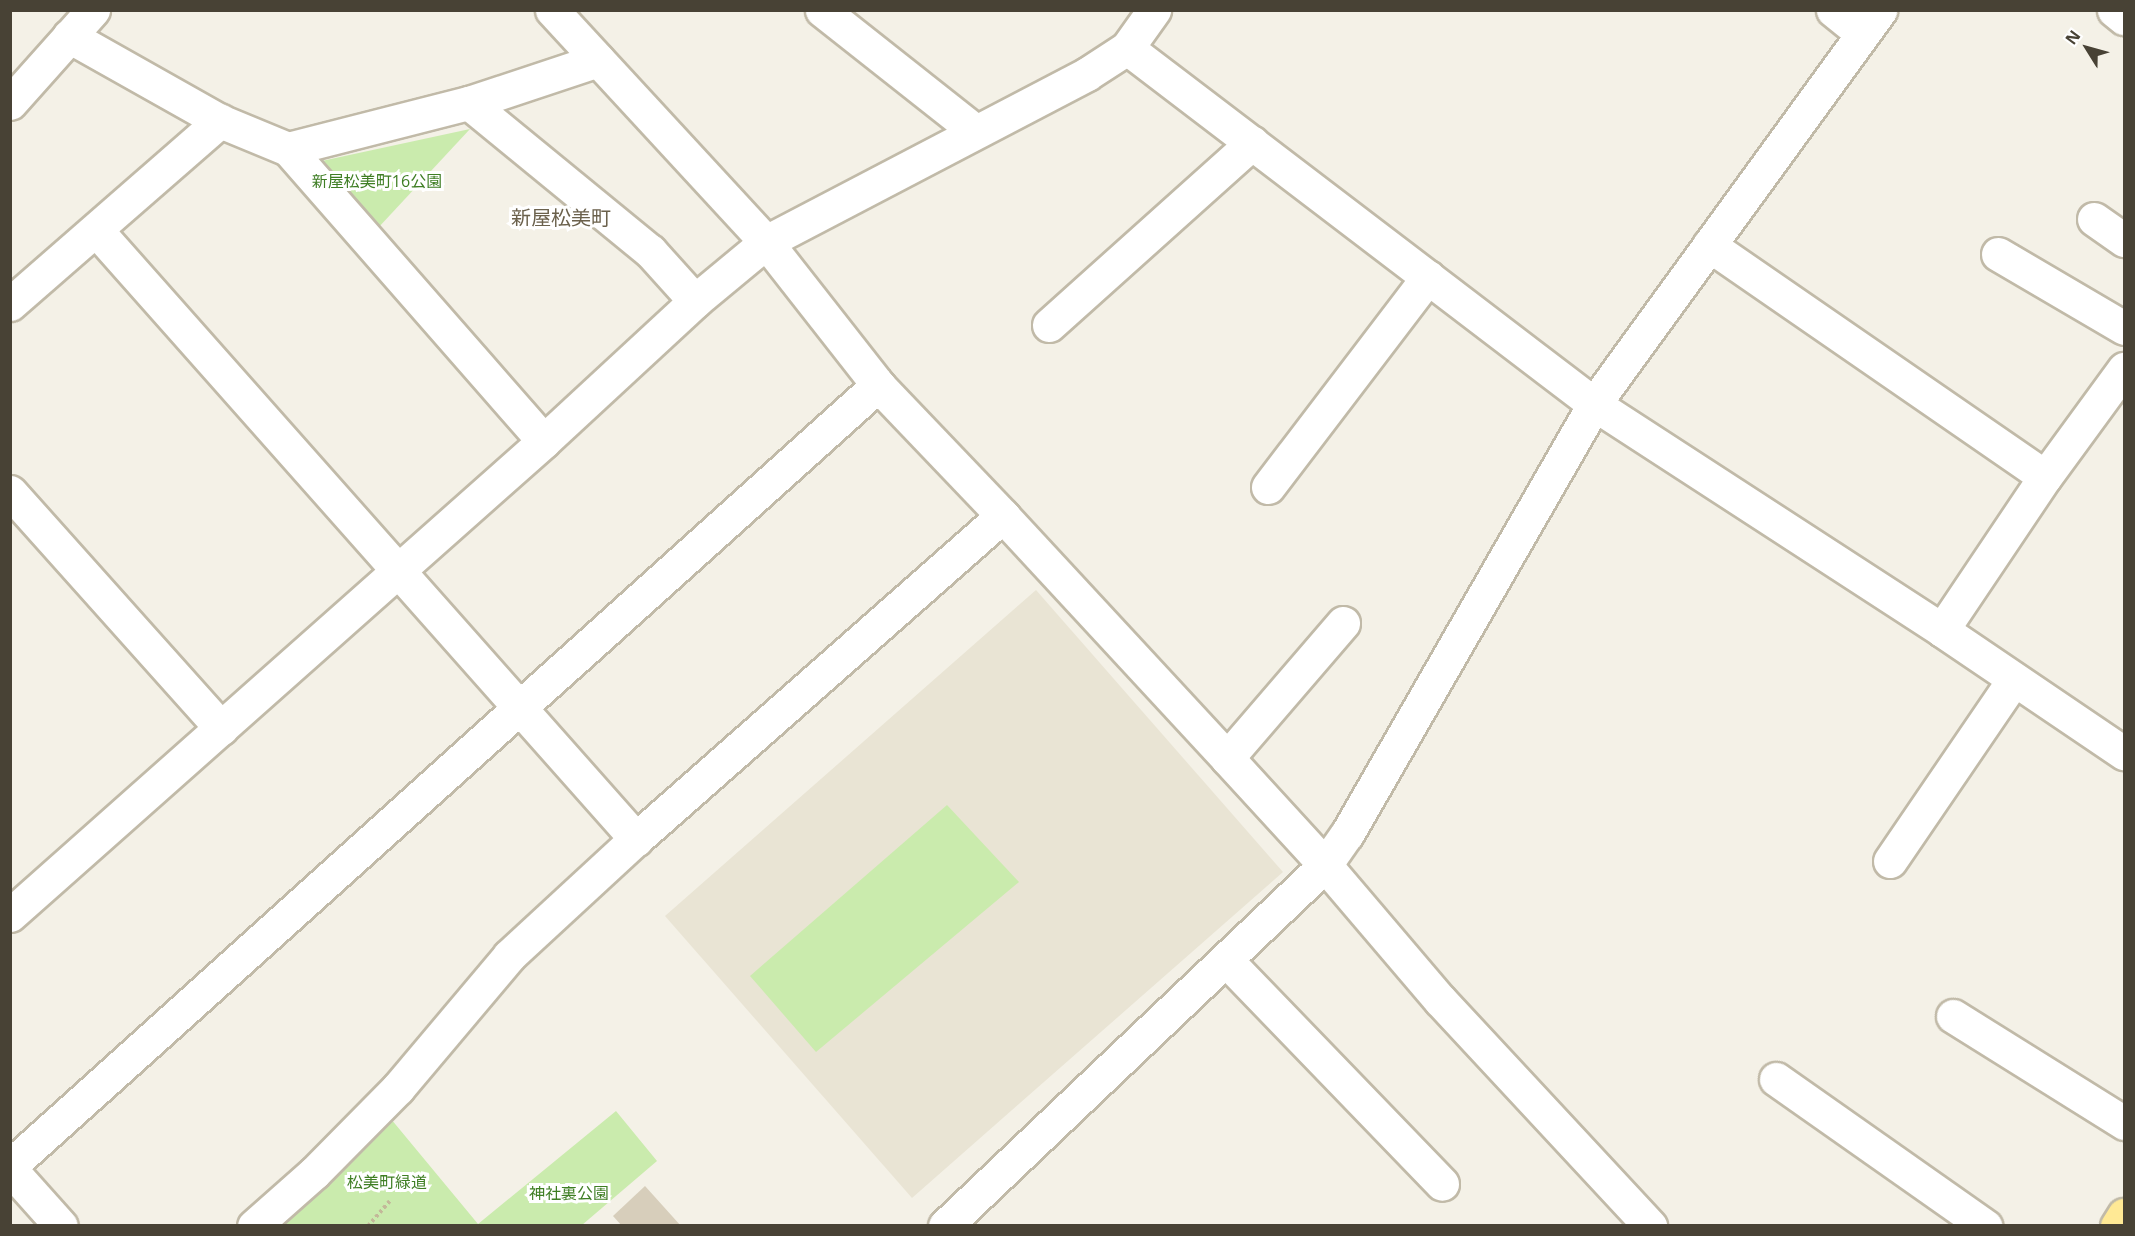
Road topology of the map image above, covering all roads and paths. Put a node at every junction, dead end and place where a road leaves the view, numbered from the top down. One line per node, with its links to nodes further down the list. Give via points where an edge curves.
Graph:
1 (93, 10): 9 (street)
2 (552, 10): 11 (street)
3 (822, 10): 15 (street)
4 (1154, 10): 10 (street)
5 (1833, 10): 8 (street)
6 (2114, 10): 7 (street)
7 (2124, 18)
8 (1871, 22): 22 (street)
9 (69, 36): 12 (street); 14 (street)
10 (1128, 48): 15 (street, via 1087,74); 16 (street)
11 (598, 60): 13 (street); 21 (street)
12 (10, 103)
13 (469, 103): 17 (street); 25 (street, via 650,251)
14 (220, 121): 17 (street); 19 (street)
15 (975, 131): 21 (street)
16 (1252, 143): 24 (street); 27 (street)
17 (288, 149): 32 (street)
18 (2094, 219): 20 (street)
19 (97, 231): 26 (street); 37 (street)
20 (2124, 240)
21 (766, 242): 25 (street); 30 (street)
22 (1708, 245): 31 (street); 33 (street)
23 (1998, 254): 28 (street)
24 (1428, 277): 31 (street); 34 (street)
25 (695, 301): 32 (street)
26 (10, 304)
27 (1049, 325)
28 (2124, 328)
29 (2124, 369): 33 (street)
30 (879, 385): 36 (street); 41 (street)
31 (1594, 404): 39 (street); 47 (street, via 1347,834)
32 (544, 441): 37 (street)
33 (2045, 477): 39 (street)
34 (1268, 487)
35 (10, 492): 42 (street)
36 (1003, 516): 44 (street); 45 (street)
37 (397, 571): 41 (street); 42 (street)
38 (1343, 623): 44 (street)
39 (1942, 630): 40 (street)
40 (2014, 680): 43 (street); 46 (street)
41 (519, 707): 45 (street); 53 (street)
42 (221, 728): 48 (street)
43 (2124, 753)
44 (1227, 758): 47 (street)
45 (636, 838): 58 (street, via 509,956 398,1088 314,1173)
46 (1890, 861)
47 (1325, 865): 49 (street); 61 (street, via 1440,1000)
48 (10, 915)
49 (1226, 960): 54 (street); 60 (street)
50 (1953, 1016): 52 (street)
51 (1776, 1079): 62 (street)
52 (2124, 1123)
53 (10, 1168): 57 (street)
54 (1442, 1184)
55 (390, 1201): 59 (path)
56 (2124, 1215): 63 (main road)
57 (61, 1226)
58 (254, 1226)
59 (368, 1226)
60 (945, 1226)
61 (1650, 1226)
62 (1985, 1226)
63 (2117, 1226)

